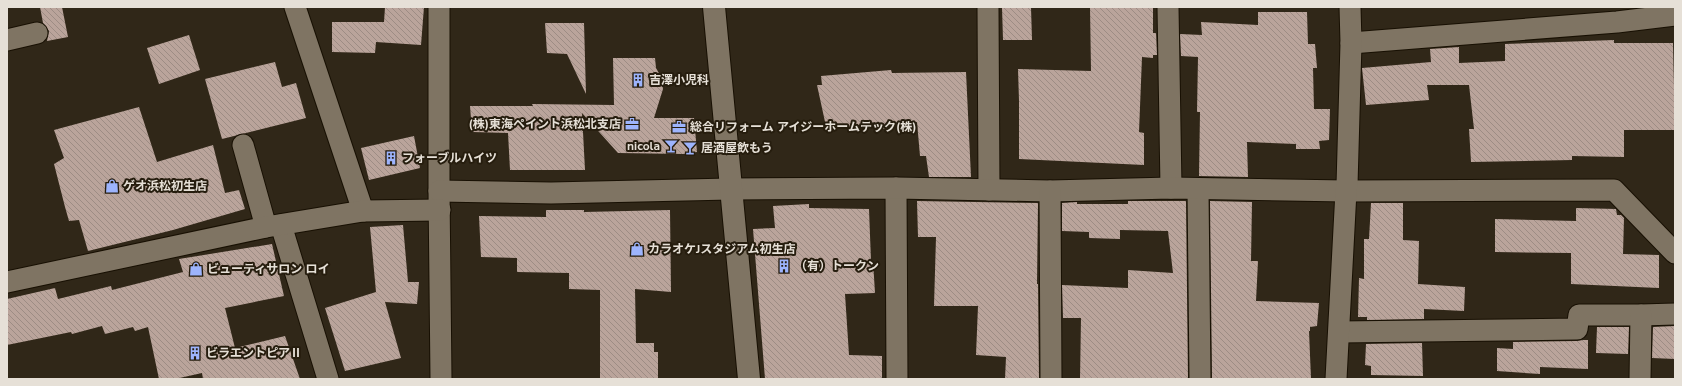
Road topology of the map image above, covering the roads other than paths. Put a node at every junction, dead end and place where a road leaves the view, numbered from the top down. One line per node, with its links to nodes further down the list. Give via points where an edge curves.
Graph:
1 (295, 7): 20 (street)
2 (440, 7): 19 (street)
3 (714, 7): 14 (street)
4 (988, 7): 16 (street)
5 (1168, 7): 13 (street)
6 (1350, 7): 10 (street)
7 (1675, 15): 10 (street)
8 (37, 33): 9 (street)
9 (7, 40)
10 (1351, 43): 18 (street)
11 (243, 144): 21 (street)
12 (896, 188): 14 (street); 16 (street); 30 (street)
13 (1171, 188): 15 (street); 17 (street)
14 (730, 189): 19 (street, via 551,193); 29 (street)
15 (1198, 189): 18 (street); 32 (street)
16 (989, 190): 17 (street)
17 (1050, 191): 31 (street)
18 (1346, 191): 22 (street, via 1614,190); 26 (street)
19 (440, 201): 20 (street); 28 (street)
20 (363, 211): 21 (street)
21 (274, 226): 23 (street); 27 (street)
22 (1675, 253)
23 (7, 282)
24 (1675, 314): 25 (street)
25 (1641, 316): 26 (street, via 1579,315 1577,329); 34 (street)
26 (1339, 332): 33 (street)
27 (328, 379)
28 (441, 379)
29 (749, 379)
30 (897, 379)
31 (1051, 379)
32 (1200, 379)
33 (1336, 379)
34 (1640, 379)

